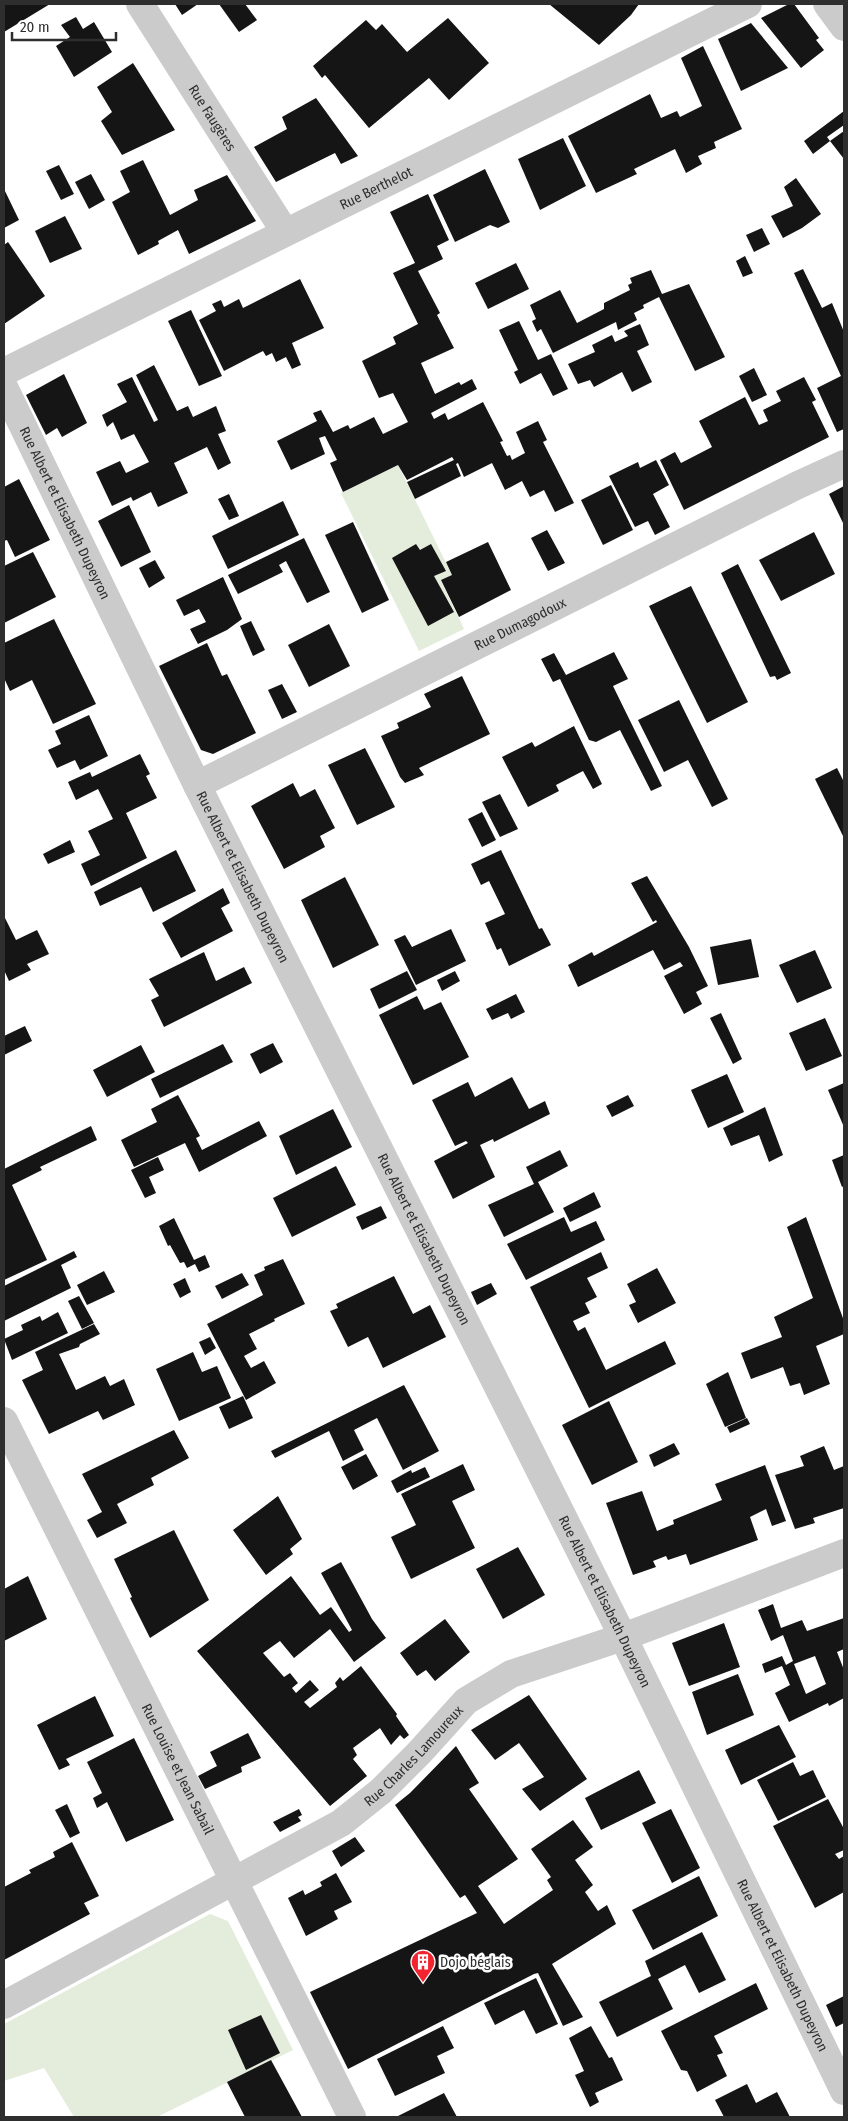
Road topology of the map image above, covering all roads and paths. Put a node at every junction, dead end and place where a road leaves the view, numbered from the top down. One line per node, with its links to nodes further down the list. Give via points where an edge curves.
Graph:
1 (140, 4): 5 (street, Rue Faugères)
2 (748, 4): 5 (street, Rue Berthelot)
3 (827, 4): 4 (street)
4 (844, 27)
5 (285, 232): 6 (street, Rue Berthelot)
6 (4, 372)
7 (4, 387): 9 (street, Rue Albert et Elisabeth Dupeyron)
8 (844, 464): 9 (street, Rue Dumagodoux, via 798,484)
9 (197, 786): 12 (street, Rue Albert et Elisabeth Dupeyron)
10 (4, 1421): 13 (street, Rue Louise et Jean Sabail)
11 (844, 1553): 12 (street, Rue Charles Lamoureux)
12 (623, 1637): 13 (street, Rue Charles Lamoureux, via 511,1674 466,1701 381,1791 347,1817); 15 (street, Rue Albert et Elisabeth Dupeyron)
13 (234, 1880): 14 (street, Rue Charles Lamoureux); 16 (street, Rue Louise et Jean Sabail)
14 (4, 2005)
15 (844, 2091)
16 (352, 2117)

